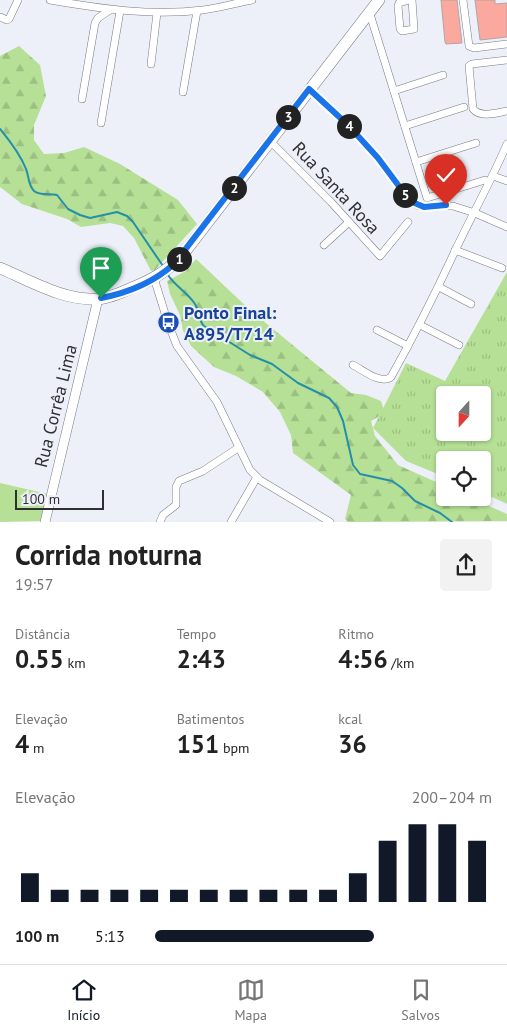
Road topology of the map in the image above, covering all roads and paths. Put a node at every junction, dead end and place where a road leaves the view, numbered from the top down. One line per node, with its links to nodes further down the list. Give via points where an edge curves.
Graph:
1 (18, 0): 11 (street, via 9,19)
2 (50, 0): 6 (street)
3 (252, 0): 7 (street)
4 (379, 0): 9 (main road)
5 (463, 0): 12 (street, via 469,46)
6 (110, 10): 8 (street); 19 (street, via 94,23)
7 (197, 10): 10 (street); 18 (street)
8 (120, 11): 10 (street); 22 (street)
9 (369, 11): 16 (main road); 17 (street)
10 (157, 12): 14 (street)
11 (0, 17)
12 (507, 44)
13 (507, 60): 21 (street, via 469,66 473,109 481,115)
14 (151, 64)
15 (443, 75): 17 (street)
16 (309, 89): 24 (main road); 31 (street, via 378,158 410,201 419,206 446,205)
17 (394, 91): 23 (street)
18 (183, 92)
19 (82, 99)
20 (464, 107): 23 (street)
21 (507, 111)
22 (101, 123)
23 (405, 126): 27 (street)
24 (270, 141): 32 (street, Rua Santa Rosa); 39 (main road, via 190,246)
25 (476, 143): 27 (street)
26 (507, 144): 28 (street)
27 (416, 162): 29 (street, via 427,198)
28 (493, 176): 30 (street); 31 (street)
29 (485, 180)
30 (507, 181)
31 (475, 212): 34 (street); 36 (street)
32 (349, 222): 33 (street, Rua Santa Rosa, via 380,256); 35 (street)
33 (408, 222)
34 (507, 227)
35 (324, 245)
36 (455, 250): 38 (street); 40 (street)
37 (0, 268): 41 (main road, via 63,294)
38 (502, 268)
39 (157, 277): 41 (main road, via 112,296); 48 (street, via 177,346 217,402)
40 (439, 287): 42 (street); 43 (street)
41 (98, 298): 50 (street, Rua Corrêa Lima)
42 (471, 304)
43 (420, 325): 45 (street); 46 (street)
44 (377, 330): 46 (street)
45 (459, 345)
46 (408, 346): 47 (street, via 388,380 379,379)
47 (353, 365)
48 (238, 448): 49 (street); 51 (street, via 179,482 176,505 163,515)
49 (257, 477): 52 (street); 53 (street)
50 (45, 522)
51 (160, 522)
52 (231, 522)
53 (330, 522)

